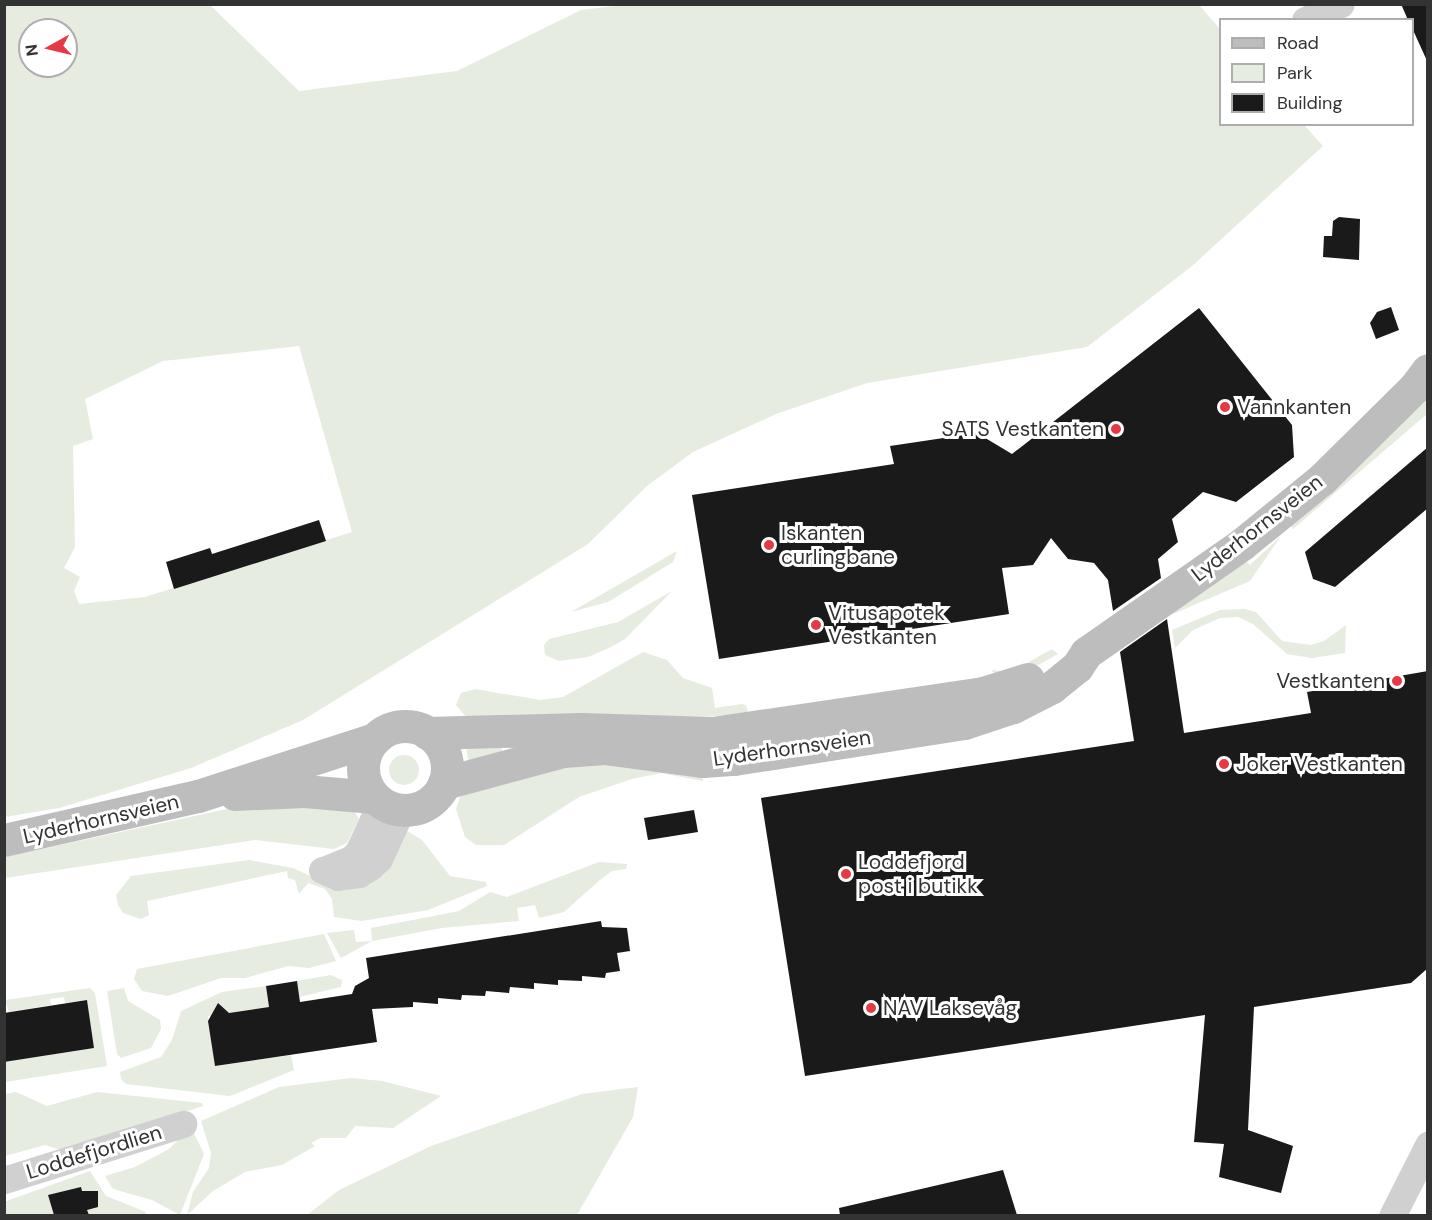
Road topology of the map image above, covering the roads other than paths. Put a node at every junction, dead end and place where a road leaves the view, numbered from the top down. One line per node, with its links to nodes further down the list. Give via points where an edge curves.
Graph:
1 (1341, 4): 2 (street)
2 (1310, 18)
3 (1423, 378): 4 (main road, Lyderhornsveien, via 1322,479 1251,537)
4 (1086, 653): 5 (main road, Lyderhornsveien, via 1068,656 1023,681 983,693 713,733 581,729); 7 (main road, Lyderhornsveien, via 1077,668 1052,687 1013,707 964,723 703,761 604,748 563,751)
5 (427, 733): 6 (main road, via 406,726 394,727); 7 (main road, via 442,750 447,772)
6 (374, 739): 8 (main road, Lyderhornsveien); 9 (main road, via 362,769)
7 (444, 783): 9 (main road, via 423,806)
8 (198, 796): 9 (main road, Lyderhornsveien, via 304,790); 10 (main road, Lyderhornsveien)
9 (384, 803)
10 (4, 840)
11 (183, 1124): 13 (street, Loddefjordlien)
12 (1428, 1145): 14 (street)
13 (4, 1180)
14 (1392, 1215)

